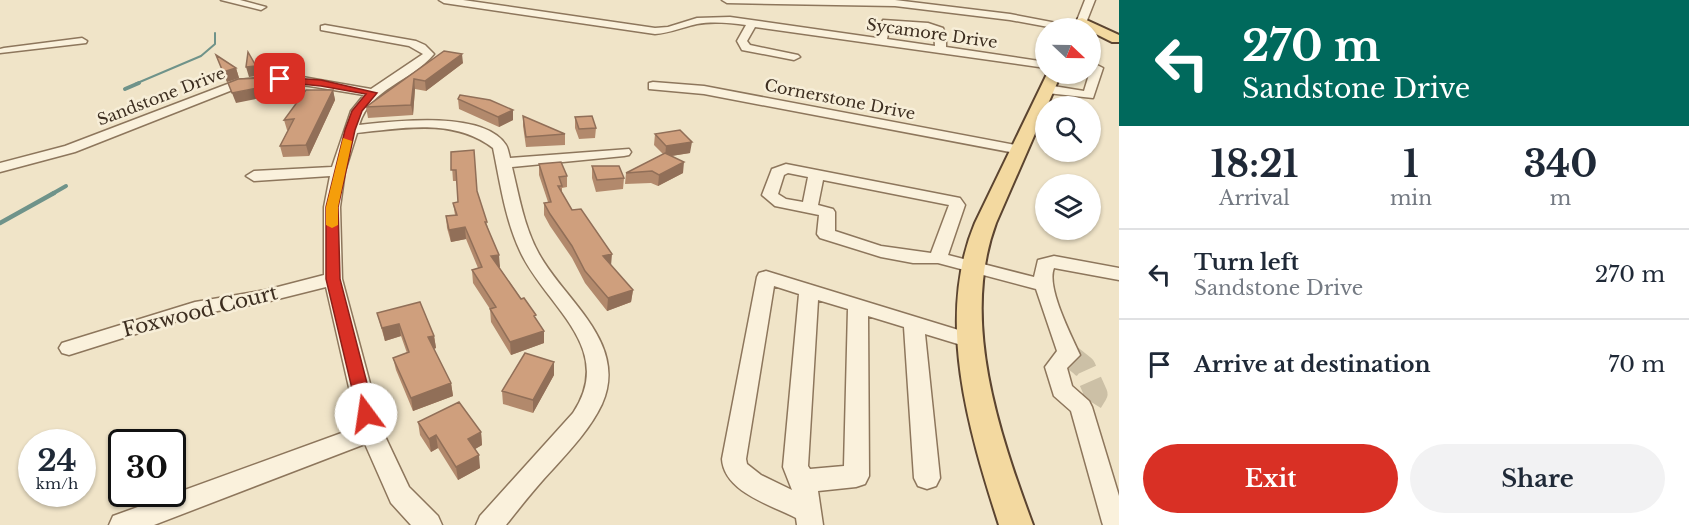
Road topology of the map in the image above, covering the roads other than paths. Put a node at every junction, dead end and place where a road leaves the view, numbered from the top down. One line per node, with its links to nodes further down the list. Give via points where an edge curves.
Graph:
1 (226, 0): 7 (street)
2 (444, 0): 12 (street, Sycamore Drive, via 654,31 707,20)
3 (727, 0): 4 (street)
4 (753, 1): 8 (street)
5 (873, 1): 8 (street); 9 (street)
6 (1087, 1): 10 (street)
7 (261, 7)
8 (808, 9): 15 (street)
9 (986, 14): 11 (street); 13 (street)
10 (1082, 18)
11 (1035, 22)
12 (753, 23): 15 (street, Sycamore Drive); 24 (street, via 742,41 746,48)
13 (1035, 24)
14 (325, 28): 30 (street, via 412,43 427,51 427,58)
15 (813, 33): 21 (street, Sycamore Drive)
16 (1101, 33): 19 (main road)
17 (1101, 36): 19 (main road)
18 (1101, 39): 19 (main road)
19 (1118, 39)
20 (82, 41): 22 (street)
21 (881, 42): 23 (street, Sycamore Drive); 23 (street, via 886,22 928,26 939,30)
22 (3, 48)
23 (940, 51): 25 (street, Sycamore Drive)
24 (794, 57)
25 (1035, 73)
26 (1046, 84): 32 (main road)
27 (1066, 84): 28 (street, Sycamore Drive, via 1089,95)
28 (1092, 84)
29 (653, 87): 32 (street, Cornerstone Drive, via 704,90)
30 (373, 93): 31 (street, via 357,111); 35 (street, Sandstone Drive, via 291,79 238,84 70,149)
31 (350, 130): 34 (street, via 417,125 460,127 492,138 500,146); 36 (street)
32 (1020, 150): 41 (main road, via 979,240)
33 (624, 152): 34 (street)
34 (504, 163): 56 (street, via 529,251 595,348 599,374 592,401 573,433)
35 (0, 168)
36 (338, 171): 38 (street); 43 (street, via 332,207)
37 (816, 174): 39 (street); 39 (street, via 786,168 777,172 770,195 781,203); 40 (street, via 957,203)
38 (255, 176)
39 (810, 208): 40 (street, via 827,212 826,234 839,240 924,260)
40 (938, 258): 41 (street)
41 (975, 268): 44 (street); 48 (main road)
42 (1119, 274): 44 (street, via 1054,262 1044,264)
43 (333, 279): 49 (street, Foxwood Court, via 195,309); 50 (street)
44 (1043, 285): 58 (street, via 1069,355 1056,367 1062,390 1081,407 1111,514)
45 (809, 289): 46 (street); 52 (street, via 795,467); 53 (street, via 766,278 734,459 735,470)
46 (858, 306): 47 (street); 52 (street, via 856,477)
47 (914, 323): 48 (street); 51 (street)
48 (971, 340): 57 (main road, via 996,467)
49 (69, 348)
50 (371, 432): 54 (street); 55 (street, via 400,495)
51 (927, 478)
52 (803, 481): 53 (street)
53 (809, 518)
54 (122, 525)
55 (429, 525)
56 (489, 525)
57 (1016, 525)
58 (1118, 525)

